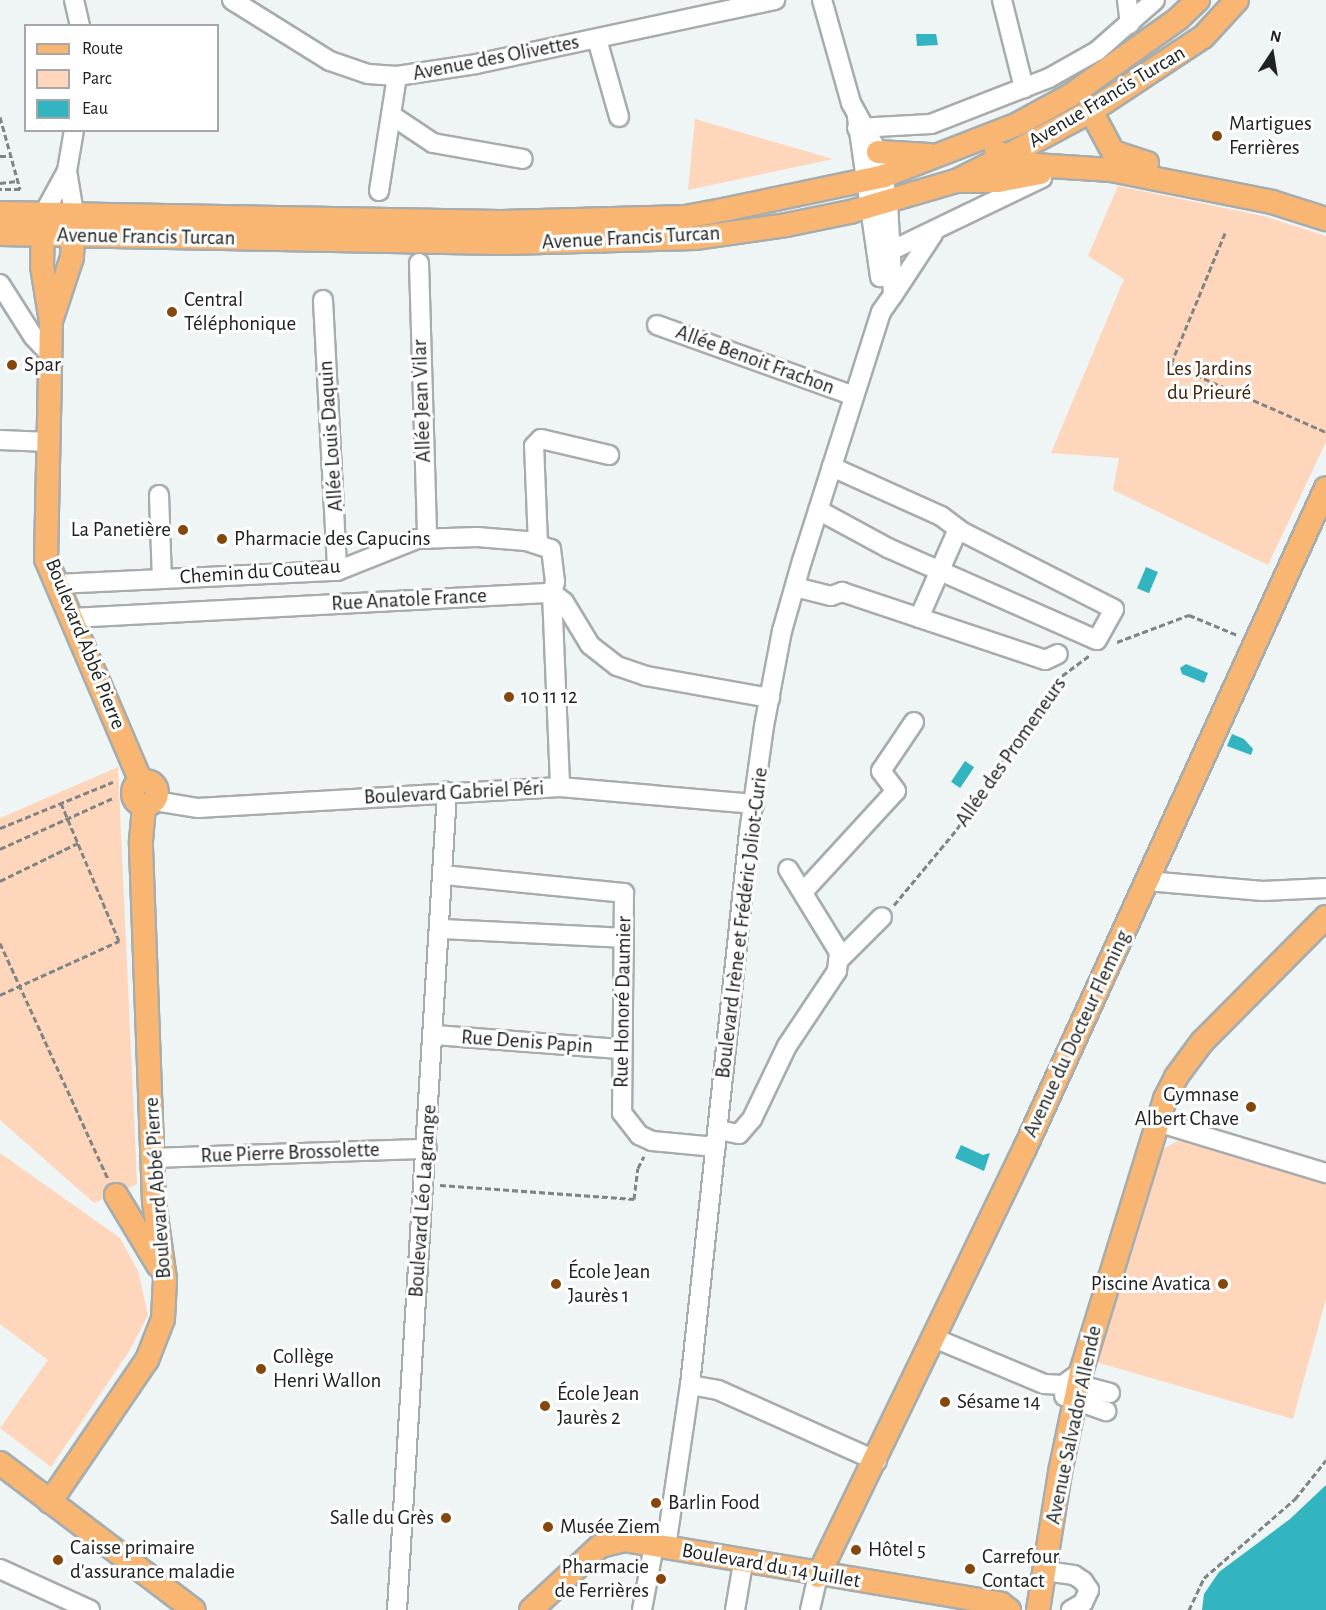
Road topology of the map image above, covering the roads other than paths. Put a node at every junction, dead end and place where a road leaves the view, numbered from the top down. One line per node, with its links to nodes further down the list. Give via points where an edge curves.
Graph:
1 (74, 0): 10 (street)
2 (232, 0): 13 (street, Avenue des Olivettes, via 330,61 368,74)
3 (775, 0): 12 (street, Avenue des Olivettes)
4 (822, 0): 18 (street)
5 (1002, 0): 14 (street)
6 (1127, 0): 11 (street)
7 (1155, 0): 11 (street)
8 (1198, 0): 19 (main road, Avenue Francis Turcan, via 1179,19 1071,95)
9 (1237, 0): 15 (main road, Avenue Francis Turcan, via 1203,37)
10 (80, 24)
11 (1130, 24): 14 (street, via 1097,51)
12 (597, 39): 13 (street, Avenue des Olivettes); 17 (street)
13 (397, 76): 16 (street)
14 (1024, 88): 18 (street, via 931,124)
15 (1091, 111): 24 (main road, Avenue Francis Turcan); 31 (main road, via 1108,147 1121,157 1226,182)
16 (391, 115): 25 (street, via 433,143); 30 (street)
17 (619, 117)
18 (860, 123): 22 (street); 28 (street)
19 (1018, 124): 21 (main road, Avenue Francis Turcan); 24 (main road)
20 (74, 132): 27 (street)
21 (978, 140): 23 (main road, Avenue Francis Turcan); 24 (main road)
22 (878, 152): 23 (main road); 28 (street)
23 (940, 156): 28 (main road, Avenue Francis Turcan)
24 (1005, 156): 26 (main road, via 1019,164); 29 (main road, Avenue Francis Turcan)
25 (523, 159)
26 (1056, 170): 29 (main road, via 998,181); 31 (main road, via 1111,170); 37 (street)
27 (67, 171): 34 (street); 36 (street)
28 (874, 179): 32 (street, Boulevard Irène et Frédéric Joliot-Curie); 36 (main road, Avenue Francis Turcan, via 685,216 502,222)
29 (956, 181): 32 (main road, Avenue Francis Turcan)
30 (379, 191)
31 (1272, 202): 35 (main road)
32 (878, 205): 36 (main road, Avenue Francis Turcan, via 694,238 418,243); 40 (street, Boulevard Irène et Frédéric Joliot-Curie)
33 (0, 213): 34 (main road, Avenue Francis Turcan)
34 (44, 213): 36 (main road, Avenue Francis Turcan); 39 (main road, Boulevard Abbé Pierre)
35 (1326, 219)
36 (74, 224): 39 (main road, Avenue Francis Turcan); 46 (main road, Boulevard Abbé Pierre, via 72,257)
37 (936, 230): 40 (street); 43 (street)
38 (0, 234): 39 (main road, Avenue Francis Turcan)
39 (42, 235): 46 (main road, Boulevard Abbé Pierre, via 42,266)
40 (885, 254): 43 (street, Boulevard Irène et Frédéric Joliot-Curie); 45 (street, Boulevard Irène et Frédéric Joliot-Curie)
41 (418, 263): 58 (street, Allée Jean Vilar)
42 (0, 284): 48 (street, via 33,336)
43 (893, 295): 45 (street, Boulevard Irène et Frédéric Joliot-Curie)
44 (323, 300): 60 (street, Allée Louis Daquin)
45 (881, 312): 49 (street, Boulevard Irène et Frédéric Joliot-Curie)
46 (51, 322): 48 (main road, Boulevard Abbé Pierre)
47 (657, 325): 49 (street, Allée Benoit Frachon)
48 (51, 355): 51 (main road, Boulevard Abbé Pierre)
49 (854, 396): 53 (street, Boulevard Irène et Frédéric Joliot-Curie)
50 (0, 440): 51 (street)
51 (49, 442): 63 (main road, Boulevard Abbé Pierre, via 46,559)
52 (609, 455): 59 (street, via 541,439 534,446)
53 (832, 466): 56 (street, Boulevard Irène et Frédéric Joliot-Curie); 57 (street, via 941,516)
54 (1326, 488): 77 (main road, Avenue du Docteur Fleming)
55 (159, 495): 62 (street)
56 (818, 510): 61 (street); 64 (street, Boulevard Irène et Frédéric Joliot-Curie)
57 (958, 529): 61 (street); 61 (street, via 1114,609 1097,640)
58 (427, 539): 59 (street, Chemin du Couteau, via 477,537); 60 (street, Chemin du Couteau)
59 (538, 544): 65 (street, via 551,549 555,582)
60 (338, 571): 62 (street, Chemin du Couteau)
61 (940, 571): 67 (street)
62 (162, 579): 63 (street, Chemin du Couteau)
63 (57, 584): 66 (main road, Boulevard Abbé Pierre)
64 (795, 587): 67 (street, via 831,596 842,592); 69 (street, Boulevard Irène et Frédéric Joliot-Curie)
65 (552, 593): 66 (street, Rue Anatole France); 69 (street, via 564,602 590,645 617,666 646,676); 71 (street)
66 (71, 618): 73 (main road, Boulevard Abbé Pierre, via 141,782 154,785)
67 (919, 618): 68 (street, via 1045,660)
68 (1058, 654)
69 (770, 698): 74 (street, Boulevard Irène et Frédéric Joliot-Curie)
70 (914, 722): 79 (street, via 881,771 896,791)
71 (560, 787): 72 (street, Boulevard Gabriel Péri); 74 (street, Boulevard Gabriel Péri)
72 (447, 792): 73 (street, Boulevard Gabriel Péri, via 198,808); 76 (street, Boulevard Léo Lagrange)
73 (150, 803): 90 (main road, Boulevard Abbé Pierre, via 141,842)
74 (754, 804): 88 (street, Boulevard Irène et Frédéric Joliot-Curie)
75 (788, 869): 79 (street)
76 (444, 875): 82 (street, Boulevard Léo Lagrange); 83 (street, Rue Honoré Daumier, via 624,893)
77 (1147, 881): 78 (street, via 1263,891); 93 (main road, Avenue du Docteur Fleming)
78 (1326, 888)
79 (803, 892): 84 (street, via 839,952)
80 (1326, 917): 87 (main road, Avenue Salvador Allende, via 1202,1042 1176,1077)
81 (882, 918): 84 (street)
82 (441, 929): 83 (street); 85 (street, Boulevard Léo Lagrange)
83 (623, 938): 86 (street, Rue Honoré Daumier)
84 (838, 962): 88 (street, via 837,971 787,1046 752,1119 739,1134)
85 (434, 1035): 86 (street, Rue Denis Papin); 89 (street, Boulevard Léo Lagrange)
86 (620, 1049): 88 (street, Rue Honoré Daumier, via 622,1113 639,1135 652,1141)
87 (1157, 1122): 91 (street); 96 (main road, Avenue Salvador Allende)
88 (717, 1139): 95 (street, Boulevard Irène et Frédéric Joliot-Curie)
89 (427, 1149): 90 (street, Rue Pierre Brossolette); 110 (street, Boulevard Léo Lagrange)
90 (153, 1168): 92 (main road, Boulevard Abbé Pierre); 92 (main road, via 141,1201 116,1195)
91 (1326, 1173)
92 (164, 1273): 100 (main road, Boulevard Abbé Pierre, via 163,1320 147,1360)
93 (934, 1338): 94 (street); 98 (main road, Avenue du Docteur Fleming)
94 (1044, 1384): 96 (street); 96 (street)
95 (690, 1385): 98 (street, via 718,1390); 101 (street, Boulevard Irène et Frédéric Joliot-Curie)
96 (1079, 1387): 97 (street); 104 (main road, Avenue Salvador Allende, via 1060,1472)
97 (1108, 1402)
98 (876, 1461): 105 (main road, Avenue du Docteur Fleming)
99 (0, 1462): 100 (main road)
100 (50, 1502): 109 (main road)
101 (660, 1546): 102 (main road, Boulevard du 14 Juillet); 111 (main road, Boulevard du 14 Juillet, via 624,1540 600,1546); 112 (street, Boulevard Irène et Frédéric Joliot-Curie)
102 (743, 1563): 105 (main road, Boulevard du 14 Juillet); 113 (street)
103 (0, 1569): 108 (street)
104 (1045, 1571): 107 (main road, Avenue Salvador Allende); 115 (street, via 1074,1575 1089,1590 1083,1603)
105 (818, 1576): 106 (main road, Boulevard du 14 Juillet); 114 (street)
106 (1005, 1607): 107 (main road, Boulevard du 14 Juillet)
107 (1043, 1609)
108 (90, 1610)
109 (194, 1610)
110 (397, 1610)
111 (531, 1610)
112 (642, 1610)
113 (735, 1610)
114 (810, 1610)
115 (1071, 1610)

